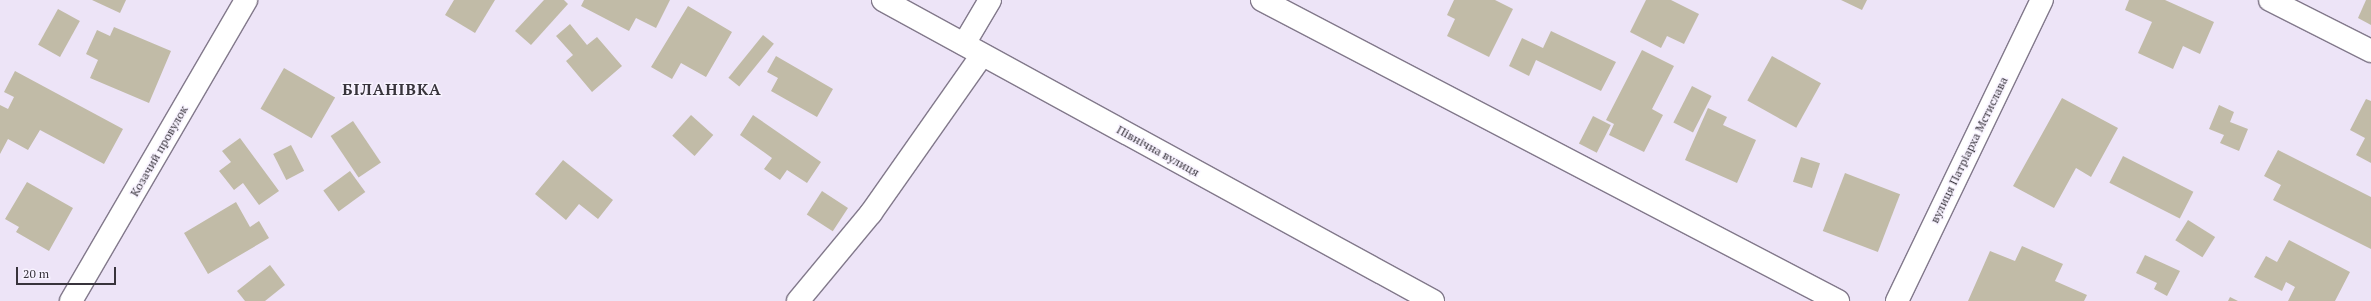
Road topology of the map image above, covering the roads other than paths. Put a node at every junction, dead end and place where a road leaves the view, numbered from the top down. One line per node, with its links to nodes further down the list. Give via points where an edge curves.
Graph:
1 (246, 0): 9 (street, Козачий провулок)
2 (883, 0): 7 (street, Північна вулиця)
3 (990, 0): 7 (street)
4 (1262, 0): 12 (street)
5 (2042, 0): 13 (street, вулиця Патріарха Мстислава)
6 (2270, 0): 8 (street)
7 (973, 50): 10 (street, via 870,213); 11 (street, Північна вулиця)
8 (2371, 51)
9 (71, 301)
10 (798, 301)
11 (1433, 301)
12 (1838, 301)
13 (1897, 301)

